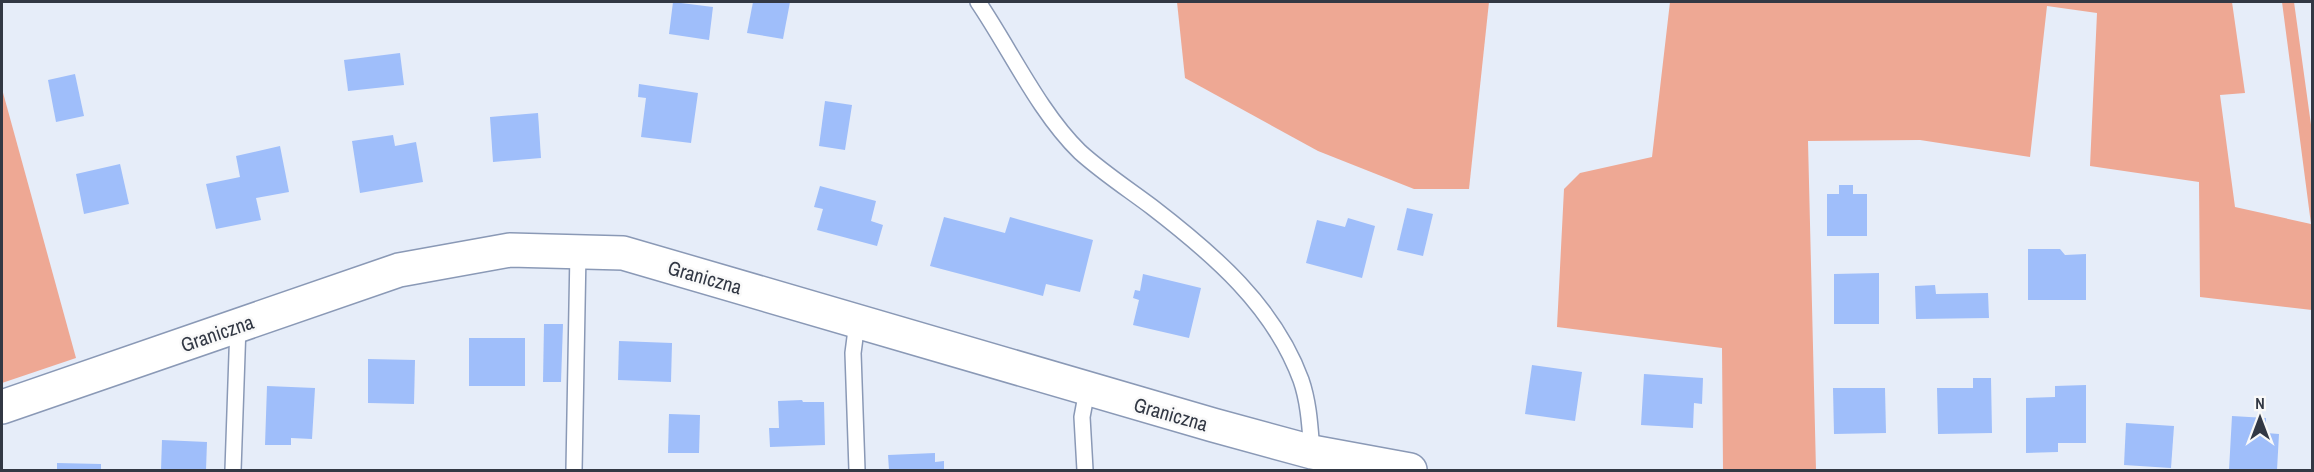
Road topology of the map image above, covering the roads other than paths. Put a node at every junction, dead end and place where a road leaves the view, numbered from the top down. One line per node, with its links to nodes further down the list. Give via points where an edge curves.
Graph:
1 (978, 2): 7 (lane, via 1044,106 1080,151 1199,245 1246,289 1290,354 1302,382)
2 (578, 252): 3 (street, Graniczna, via 623,253); 4 (street, Graniczna, via 510,250 399,270); 9 (lane)
3 (856, 322): 5 (street, Graniczna); 10 (lane, via 853,353)
4 (238, 325): 6 (street, Graniczna); 8 (lane)
5 (1087, 390): 7 (street, Graniczna); 11 (lane, via 1082,417)
6 (2, 407)
7 (1312, 452): 12 (street, Graniczna)
8 (233, 471)
9 (574, 471)
10 (857, 471)
11 (1085, 471)
12 (1410, 471)

